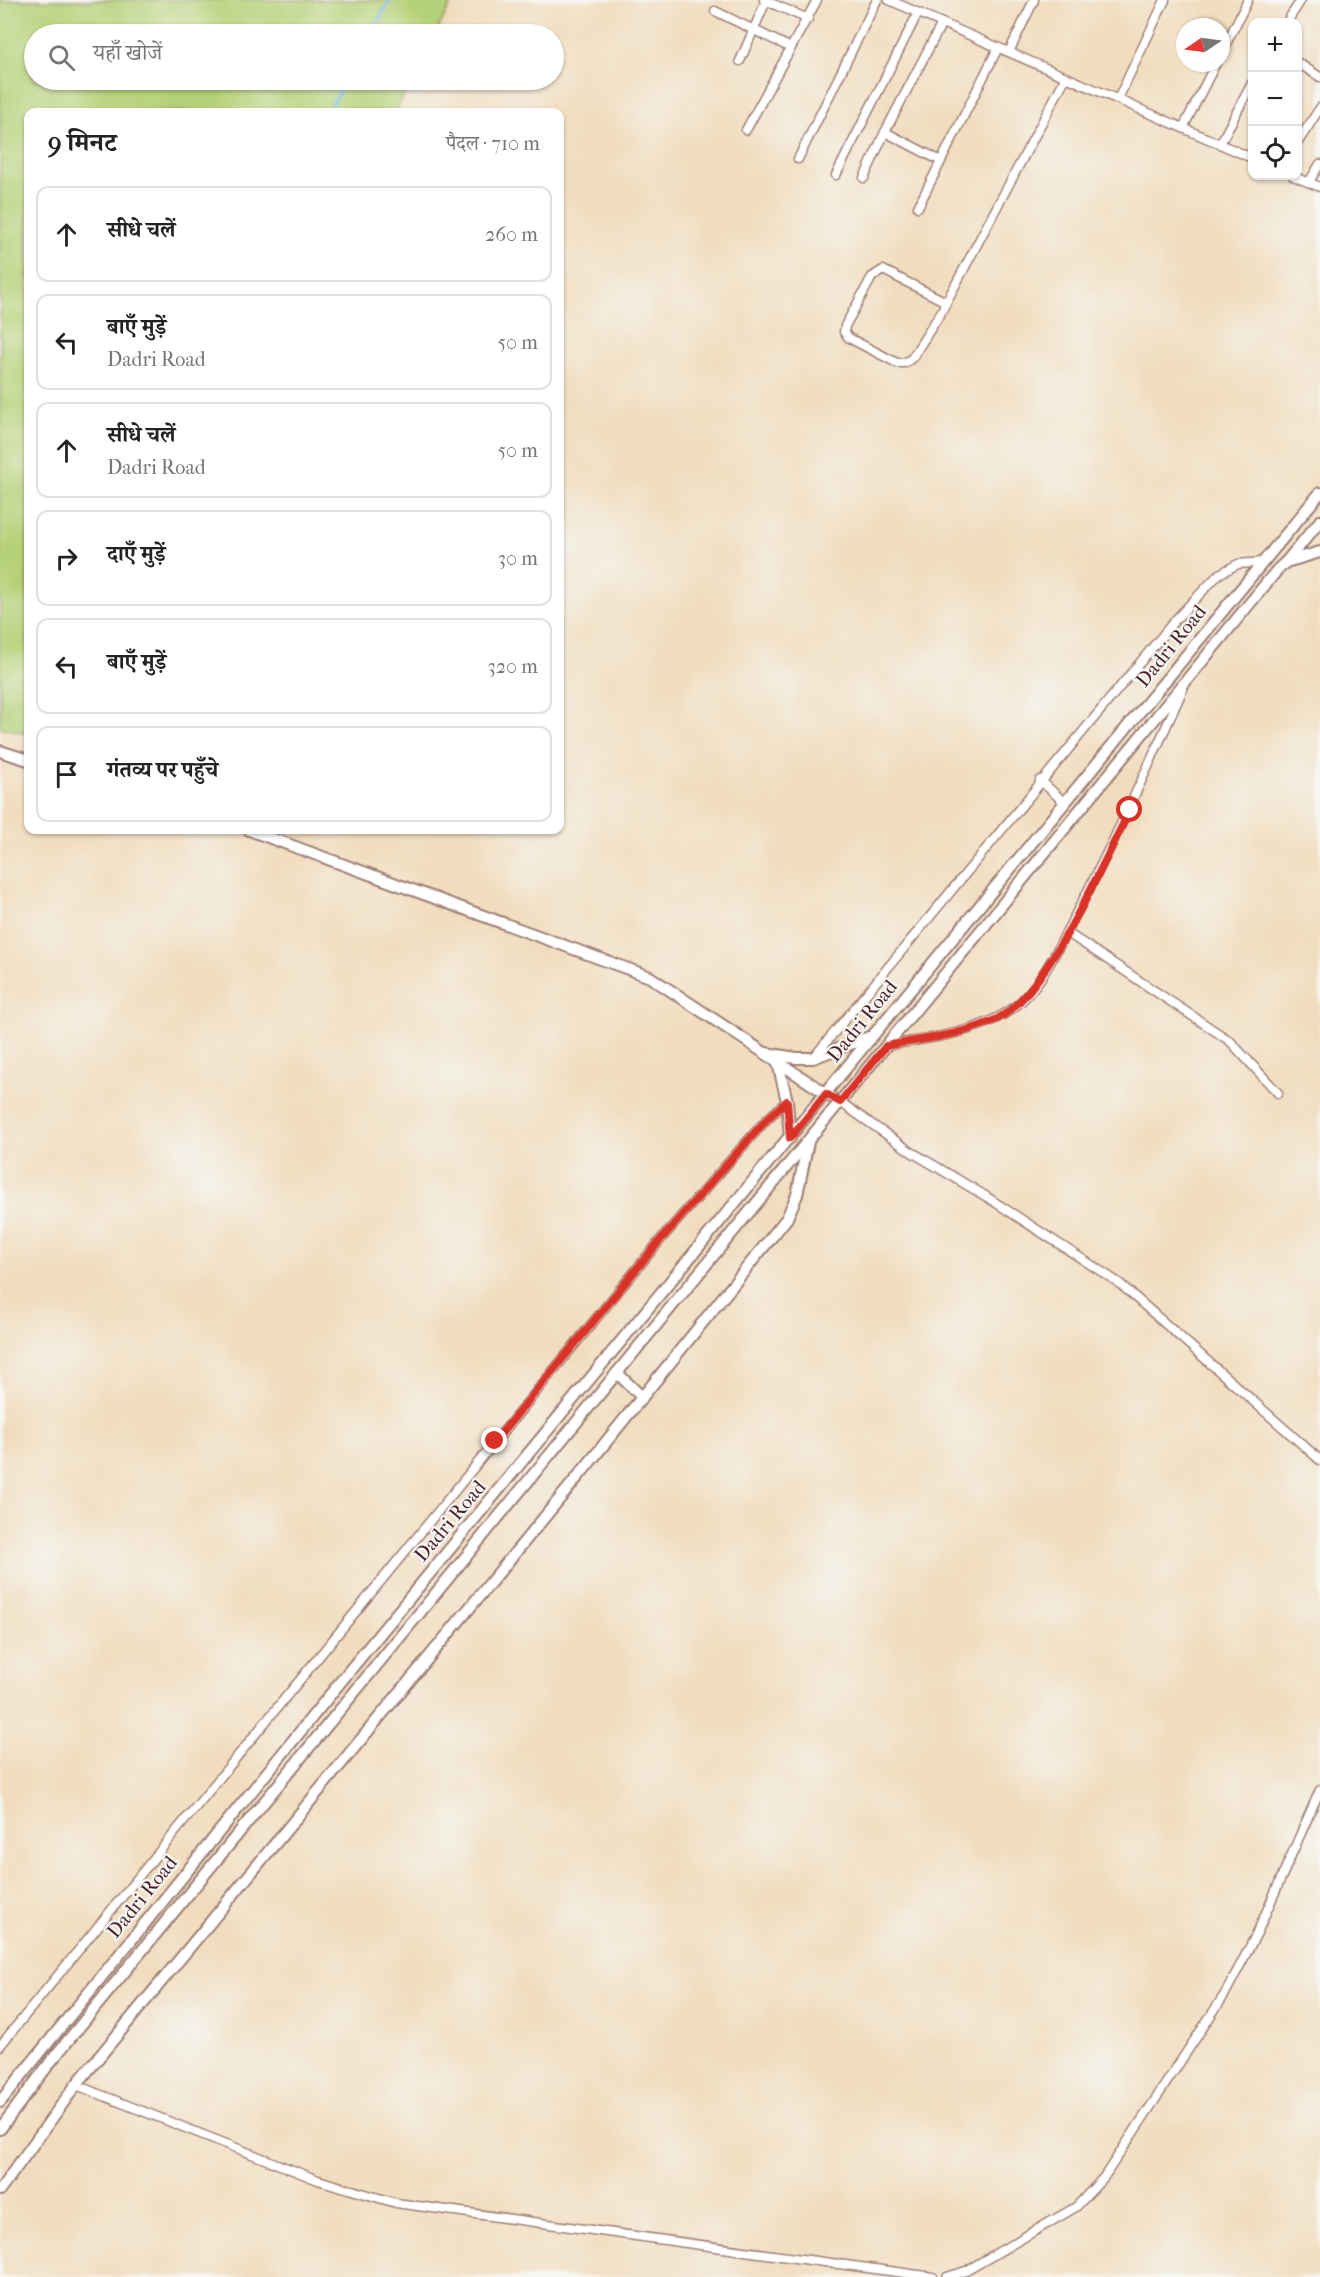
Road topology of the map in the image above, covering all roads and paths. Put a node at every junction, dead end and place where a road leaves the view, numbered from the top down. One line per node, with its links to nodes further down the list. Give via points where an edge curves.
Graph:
1 (765, 0): 12 (street); 14 (street)
2 (817, 0): 12 (street)
3 (878, 0): 33 (street)
4 (889, 0): 10 (street)
5 (1034, 0): 18 (street)
6 (1165, 0): 25 (street)
7 (1248, 0): 15 (street)
8 (1301, 0): 11 (street)
9 (715, 11): 14 (street)
10 (918, 13): 13 (street); 36 (street)
11 (1290, 18)
12 (808, 19): 16 (street)
13 (942, 23): 17 (street); 29 (street)
14 (753, 28): 16 (street); 19 (street)
15 (1230, 36)
16 (791, 48): 28 (street)
17 (998, 48): 18 (street); 34 (street)
18 (1009, 52): 22 (street)
19 (740, 61)
20 (1302, 66): 23 (street)
21 (1212, 72): 27 (street)
22 (1066, 77): 25 (street); 42 (street)
23 (1320, 77)
24 (1248, 91): 31 (street)
25 (1118, 99): 27 (street)
26 (1320, 108): 30 (street)
27 (1184, 128): 31 (street)
28 (746, 130)
29 (885, 132): 34 (street); 37 (street)
30 (1302, 136)
31 (1220, 144): 32 (street)
32 (1248, 156)
33 (798, 159)
34 (941, 161): 41 (street)
35 (1320, 164): 39 (street)
36 (836, 175)
37 (864, 178)
38 (1302, 179): 39 (street)
39 (1309, 182): 40 (street)
40 (1320, 187)
41 (918, 207)
42 (946, 302): 42 (street, via 912,358 904,363 897,363 844,332 872,277 883,270)
43 (1320, 493): 46 (main road, Dadri Road)
44 (1320, 521): 47 (main road, Dadri Road)
45 (1320, 552): 47 (main road)
46 (1263, 562): 51 (street, via 1238,564 1219,574); 52 (main road, Dadri Road)
47 (1282, 565): 48 (main road, Dadri Road)
48 (1187, 680): 54 (street, via 1130,810); 56 (main road, Dadri Road)
49 (0, 751): 50 (main road)
50 (24, 759)
51 (1040, 780): 52 (street); 58 (street)
52 (1059, 797): 55 (main road, Dadri Road)
53 (260, 834): 57 (main road, via 640,972)
54 (1066, 932): 56 (street, via 1032,988 1012,1009 991,1021); 60 (street, via 1230,1041)
55 (874, 1035): 58 (main road); 61 (main road, Dadri Road)
56 (886, 1046): 63 (main road, Dadri Road)
57 (765, 1053): 58 (main road); 59 (main road)
58 (813, 1058)
59 (778, 1063): 61 (main road); 62 (main road)
60 (1278, 1093)
61 (826, 1094): 63 (main road); 64 (main road, Dadri Road)
62 (787, 1101): 64 (main road); 70 (street, via 655,1247)
63 (840, 1102): 65 (main road, Dadri Road); 68 (street, via 910,1151 1119,1283)
64 (790, 1138): 72 (main road, Dadri Road, via 355,1664)
65 (809, 1139): 66 (main road, Dadri Road); 67 (main road, via 797,1195 787,1218)
66 (617, 1373): 67 (main road); 73 (main road, Dadri Road, via 52,2060)
67 (642, 1397): 71 (main road)
68 (1320, 1460)
69 (1320, 1790): 76 (street, via 1226,1994 1104,2177 1076,2207 966,2271)
70 (0, 2046)
71 (76, 2085): 74 (main road); 75 (street, via 318,2180 396,2204)
72 (0, 2102)
73 (0, 2129)
74 (0, 2190)
75 (933, 2277)
76 (947, 2277)

